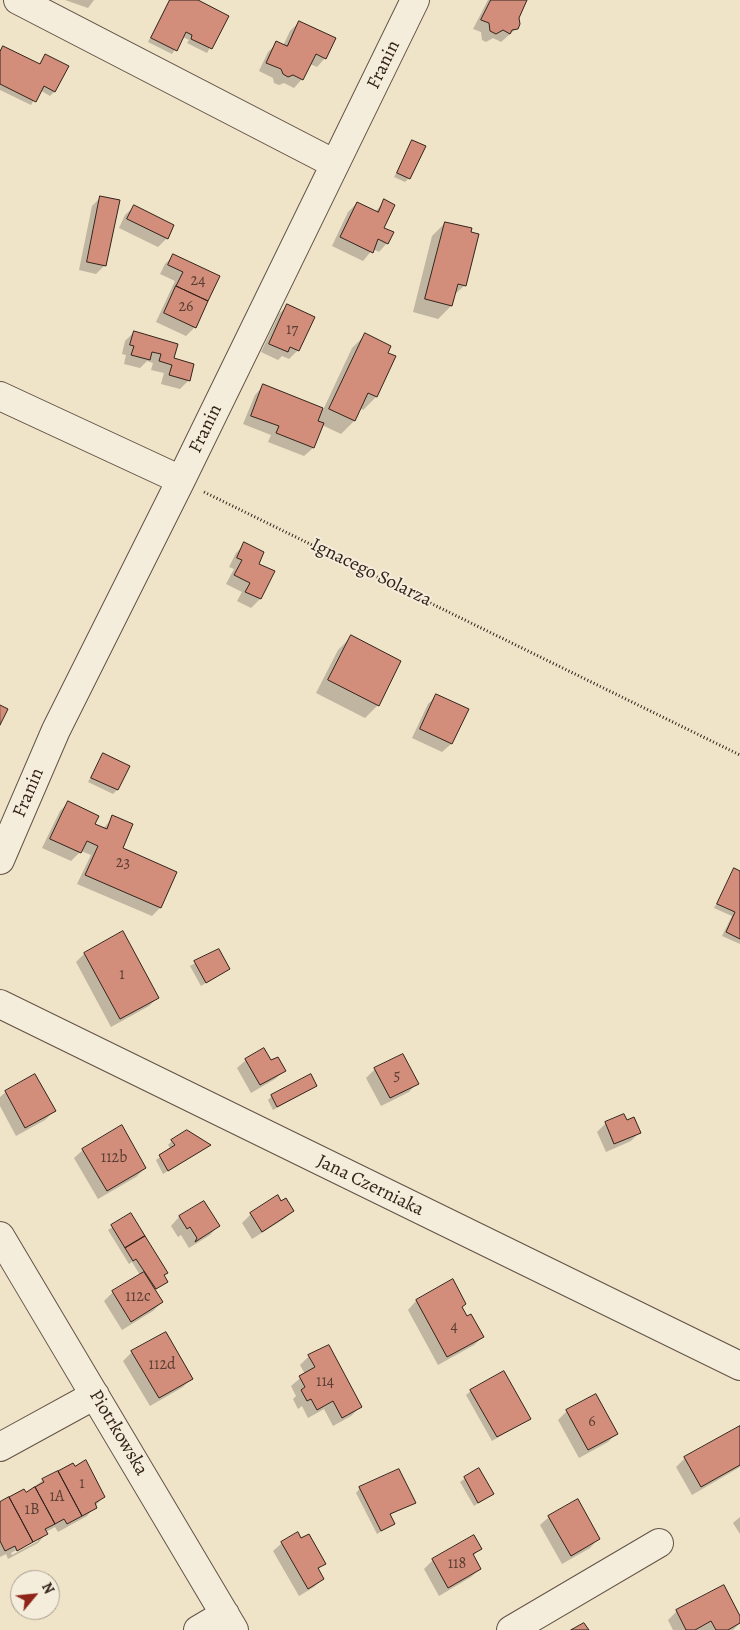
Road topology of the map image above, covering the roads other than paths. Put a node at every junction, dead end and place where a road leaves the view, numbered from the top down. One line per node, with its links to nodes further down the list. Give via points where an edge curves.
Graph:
1 (18, 0): 3 (street)
2 (415, 0): 3 (street, Franin)
3 (336, 164): 5 (street, Franin)
4 (0, 396): 5 (street)
5 (181, 480): 6 (street, Franin, via 56,730)
6 (0, 860)
7 (0, 1004): 9 (street, Jana Czerniaka)
8 (0, 1236): 10 (street, Piotrkowska)
9 (740, 1366)
10 (96, 1395): 11 (street); 13 (street, Piotrkowska)
11 (0, 1447)
12 (659, 1542): 15 (street)
13 (230, 1622): 14 (street)
14 (198, 1630)
15 (511, 1630)

